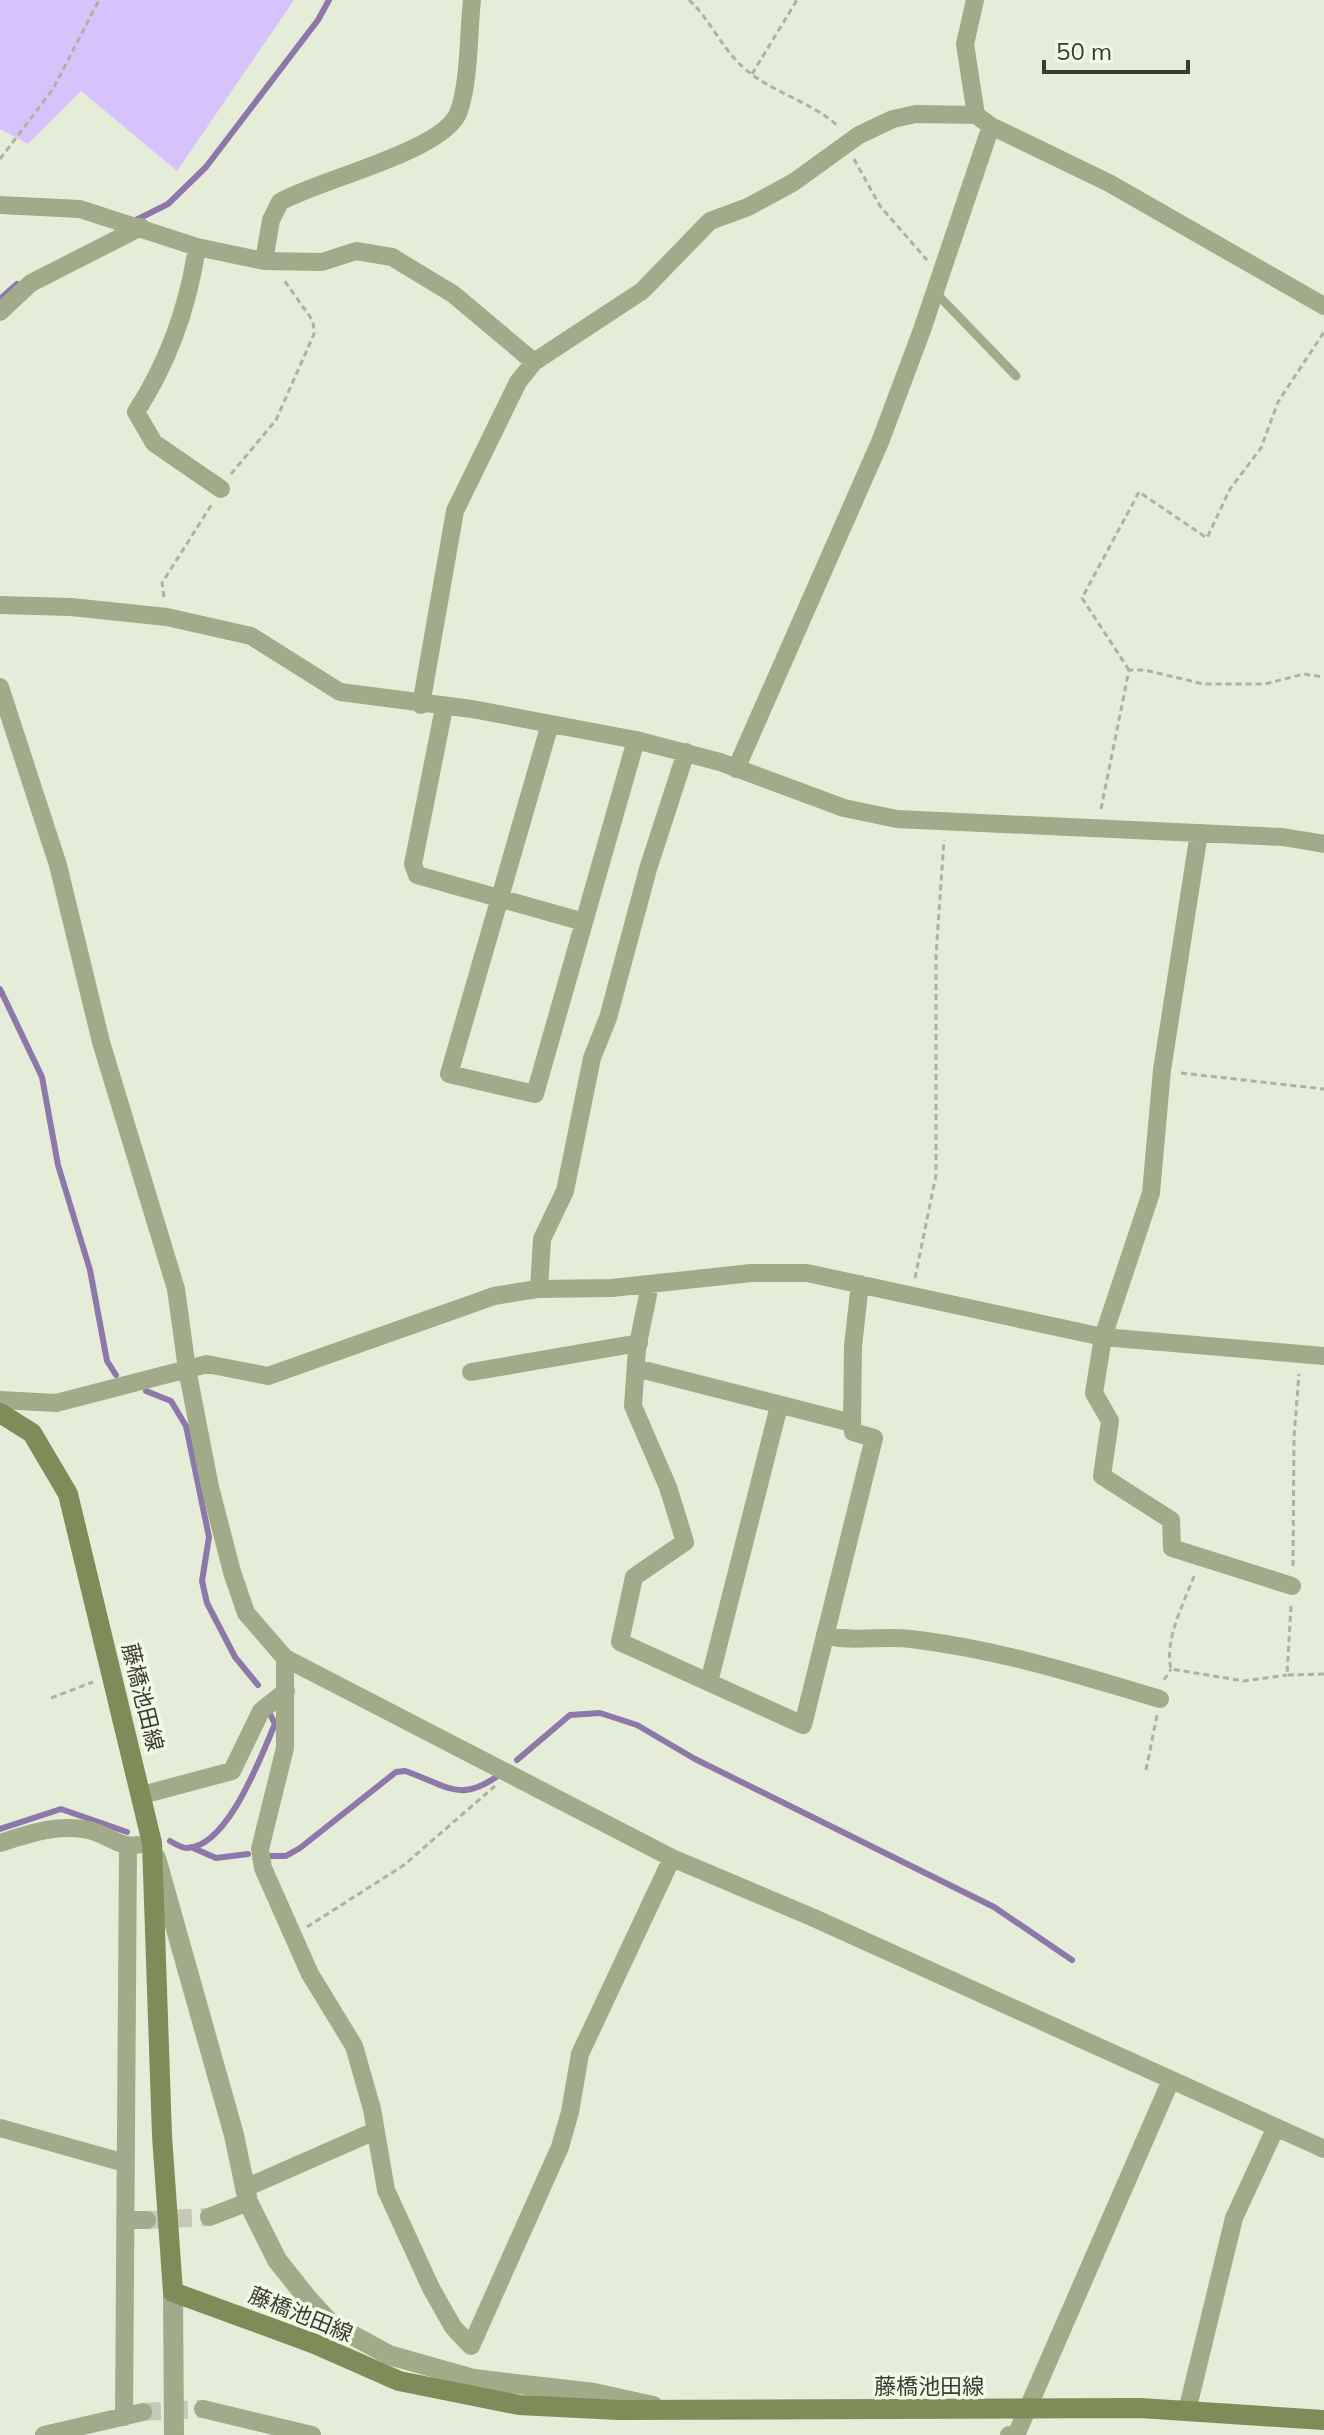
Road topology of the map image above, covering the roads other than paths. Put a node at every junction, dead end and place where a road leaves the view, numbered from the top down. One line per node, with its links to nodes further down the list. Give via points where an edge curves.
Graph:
1 (472, 0): 7 (street, via 459,113 447,132 280,202 271,220)
2 (975, 0): 3 (street, via 965,44)
3 (983, 121): 8 (street); 9 (street, via 1109,183); 11 (street, via 916,114 893,119 846,144 794,182 710,221 642,291)
4 (0, 205): 5 (street, via 80,209)
5 (141, 227): 6 (street); 10 (street, via 31,283)
6 (197, 247): 7 (street); 13 (street, via 193,278 163,370 136,412 154,443)
7 (270, 261): 11 (street, via 322,262 356,251 392,257 453,294)
8 (935, 292): 12 (lane); 21 (street, via 880,442)
9 (1324, 306)
10 (0, 312)
11 (534, 362): 16 (street, via 497,422 455,511)
12 (1016, 376)
13 (221, 489)
14 (0, 605): 16 (street, via 167,617 251,636 340,692)
15 (0, 687): 33 (street, via 58,865 101,1042 176,1289)
16 (421, 705): 17 (street)
17 (444, 708): 18 (street); 24 (street, via 413,864 417,875)
18 (550, 724): 19 (street); 24 (street)
19 (636, 740): 20 (street); 25 (street)
20 (686, 752): 21 (street); 28 (street, via 592,1058 569,1178 542,1239)
21 (736, 769): 22 (street, via 844,808 897,819)
22 (1199, 833): 23 (street); 29 (street, via 1162,1070 1151,1193)
23 (1324, 844)
24 (500, 897): 25 (street); 25 (street, via 449,1074 535,1094)
25 (584, 922)
26 (860, 1284): 27 (street, via 807,1273 751,1273); 29 (street); 38 (street)
27 (650, 1285): 28 (street); 30 (street)
28 (539, 1289): 33 (street, via 494,1296 268,1376 207,1364)
29 (1103, 1337): 31 (street); 39 (street, via 1094,1393 1110,1421 1102,1476 1171,1520 1172,1548)
30 (639, 1343): 32 (street); 34 (street)
31 (1324, 1356)
32 (636, 1368): 36 (street); 42 (street, via 633,1406 685,1542 634,1577 620,1642)
33 (187, 1369): 35 (street, via 56,1403); 41 (street, via 232,1572 246,1613)
34 (471, 1372)
35 (0, 1400)
36 (779, 1406): 38 (street); 42 (street)
37 (0, 1413): 45 (main road, 藤橋池田線, via 32,1433 68,1494)
38 (852, 1423): 40 (street, via 853,1432 874,1438)
39 (1292, 1586)
40 (825, 1635): 42 (street, via 803,1725); 44 (street, via 847,1642 910,1639 1034,1661)
41 (285, 1658): 43 (street); 49 (street)
42 (709, 1682)
43 (286, 1691): 45 (street, via 261,1711 232,1771); 53 (street, via 285,1748 260,1849 263,1868 310,1974 354,2046)
44 (1160, 1699)
45 (142, 1795): 47 (main road, 藤橋池田線)
46 (0, 1843): 48 (street, via 47,1827 91,1830)
47 (152, 1843): 48 (street); 56 (street); 60 (main road, 藤橋池田線)
48 (128, 1847): 55 (street)
49 (672, 1858): 50 (street); 61 (street, via 580,2054 560,2147)
50 (1171, 2080): 51 (street); 65 (street)
51 (1276, 2127): 54 (street); 66 (street, via 1234,2218)
52 (0, 2128): 55 (street)
53 (375, 2131): 56 (street); 61 (street, via 386,2190 453,2327)
54 (1324, 2149)
55 (125, 2163): 58 (street)
56 (246, 2195): 57 (street); 62 (street, via 277,2260 330,2323 389,2355)
57 (209, 2217)
58 (125, 2220): 59 (street); 68 (street)
59 (147, 2220)
60 (173, 2292): 64 (main road, 藤橋池田線, via 399,2381 519,2405); 71 (street)
61 (471, 2346): 62 (street)
62 (463, 2376): 64 (street)
63 (203, 2409): 72 (street)
64 (670, 2409): 65 (main road, 藤橋池田線)
65 (1025, 2410): 66 (main road, 藤橋池田線); 73 (street, via 1017,2433)
66 (1187, 2411): 69 (main road, 藤橋池田線)
67 (143, 2412): 68 (street)
68 (124, 2417): 70 (street)
69 (1324, 2420)
70 (44, 2435)
71 (174, 2435)
72 (312, 2435)
73 (1009, 2435)

